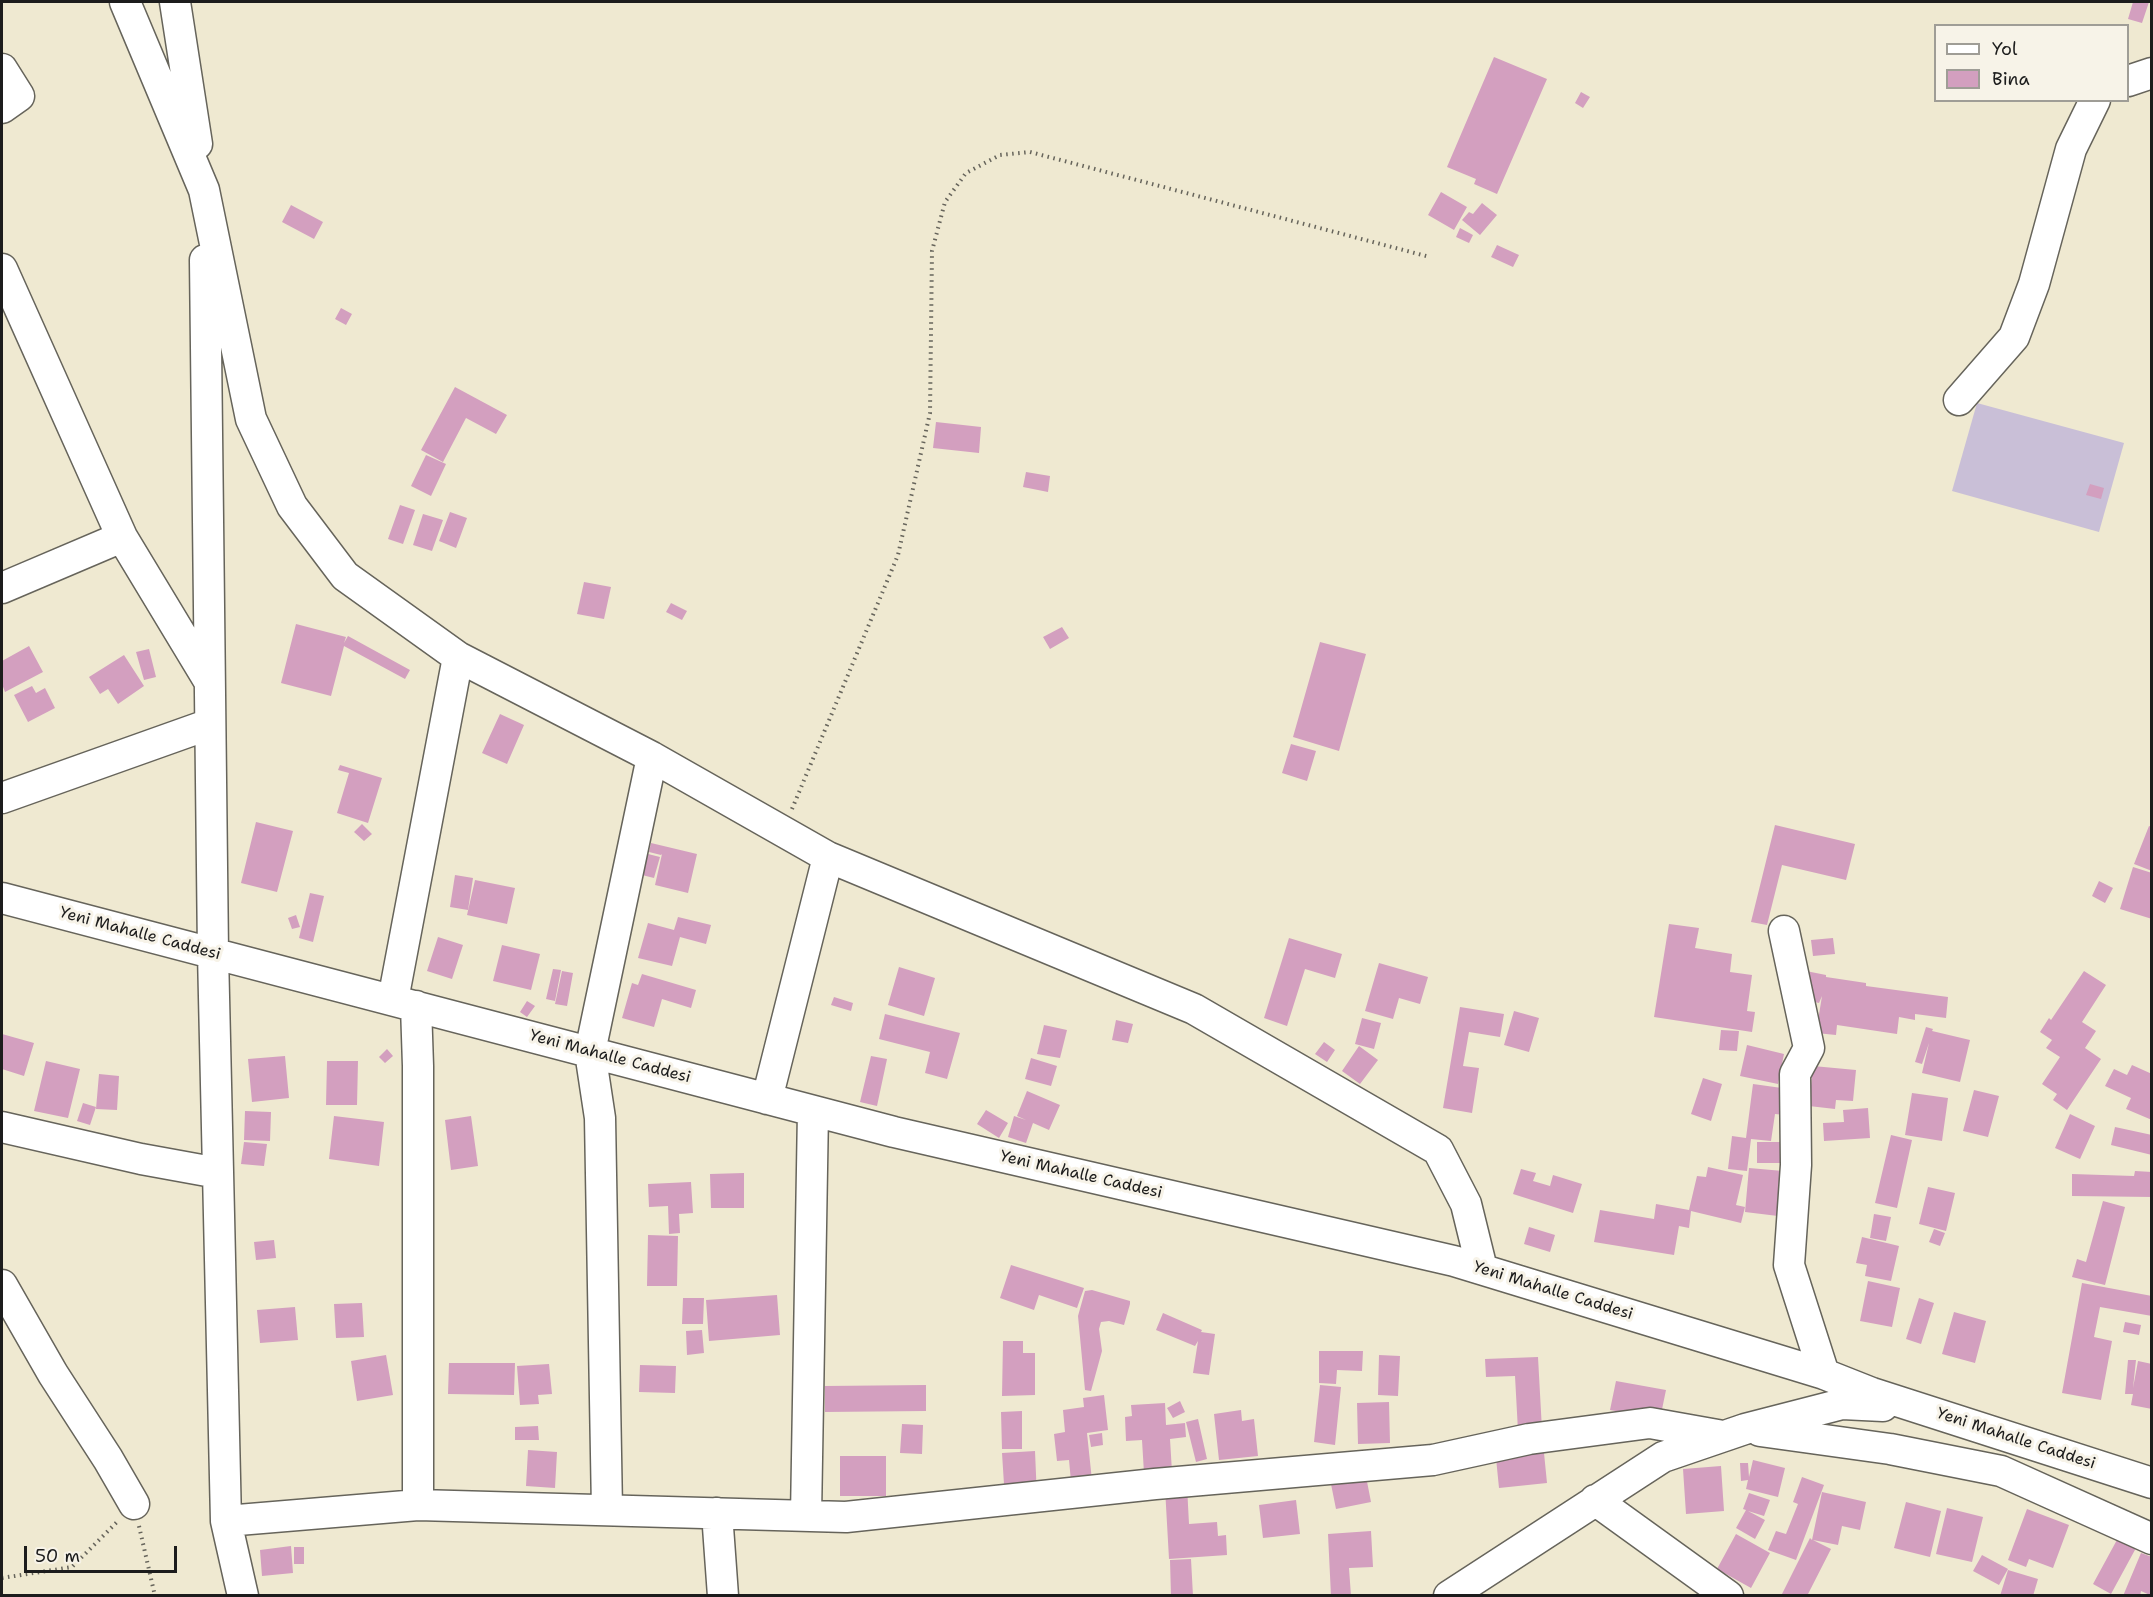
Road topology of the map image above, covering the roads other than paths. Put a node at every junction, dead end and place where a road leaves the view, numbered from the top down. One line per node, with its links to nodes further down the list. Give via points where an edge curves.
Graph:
1 (125, 2): 8 (street)
2 (175, 2): 8 (street)
3 (2, 69): 7 (street, via 19,96)
4 (2151, 73): 5 (street)
5 (2129, 80)
6 (2094, 102): 10 (street, via 2072,148 2034,284 2014,337)
7 (2, 108)
8 (204, 190): 13 (street, via 251,419 292,506 345,576); 14 (street)
9 (2, 269): 11 (street)
10 (1959, 400)
11 (122, 537): 12 (street); 14 (street)
12 (2, 588)
13 (458, 657): 16 (street); 22 (street)
14 (210, 682): 15 (street)
15 (210, 724): 17 (street); 21 (street)
16 (652, 757): 18 (street); 23 (street)
17 (2, 798)
18 (828, 857): 24 (street); 28 (street, via 1194,1009 1438,1150 1466,1204)
19 (2, 898): 21 (street, Yeni Mahalle Caddesi)
20 (1784, 931): 30 (street, via 1809,1048 1795,1074 1796,1165 1789,1265)
21 (213, 953): 22 (street, Yeni Mahalle Caddesi); 27 (street)
22 (404, 1003): 23 (street, Yeni Mahalle Caddesi); 36 (street, via 418,1066)
23 (590, 1052): 24 (street, Yeni Mahalle Caddesi); 37 (street, via 600,1118)
24 (766, 1099): 25 (street, Yeni Mahalle Caddesi)
25 (813, 1111): 28 (street, Yeni Mahalle Caddesi); 39 (street)
26 (2, 1127): 27 (street)
27 (218, 1173): 40 (street)
28 (1482, 1269): 30 (street, Yeni Mahalle Caddesi)
29 (2, 1285): 35 (street)
30 (1824, 1374): 31 (street, Yeni Mahalle Caddesi)
31 (1915, 1407): 32 (street, via 1842,1404); 33 (street, Yeni Mahalle Caddesi)
32 (1734, 1432): 34 (street, via 1663,1457); 39 (street, via 1650,1424 1529,1439 1433,1460 846,1517); 41 (street, via 1890,1449 2001,1471)
33 (2151, 1483)
34 (1595, 1500): 42 (street); 45 (street)
35 (134, 1504)
36 (418, 1506): 37 (street); 40 (street)
37 (607, 1510): 38 (street)
38 (717, 1514): 39 (street); 44 (street)
39 (806, 1516)
40 (226, 1521): 43 (street)
41 (2151, 1539)
42 (1451, 1595)
43 (243, 1596)
44 (723, 1596)
45 (1728, 1596)

